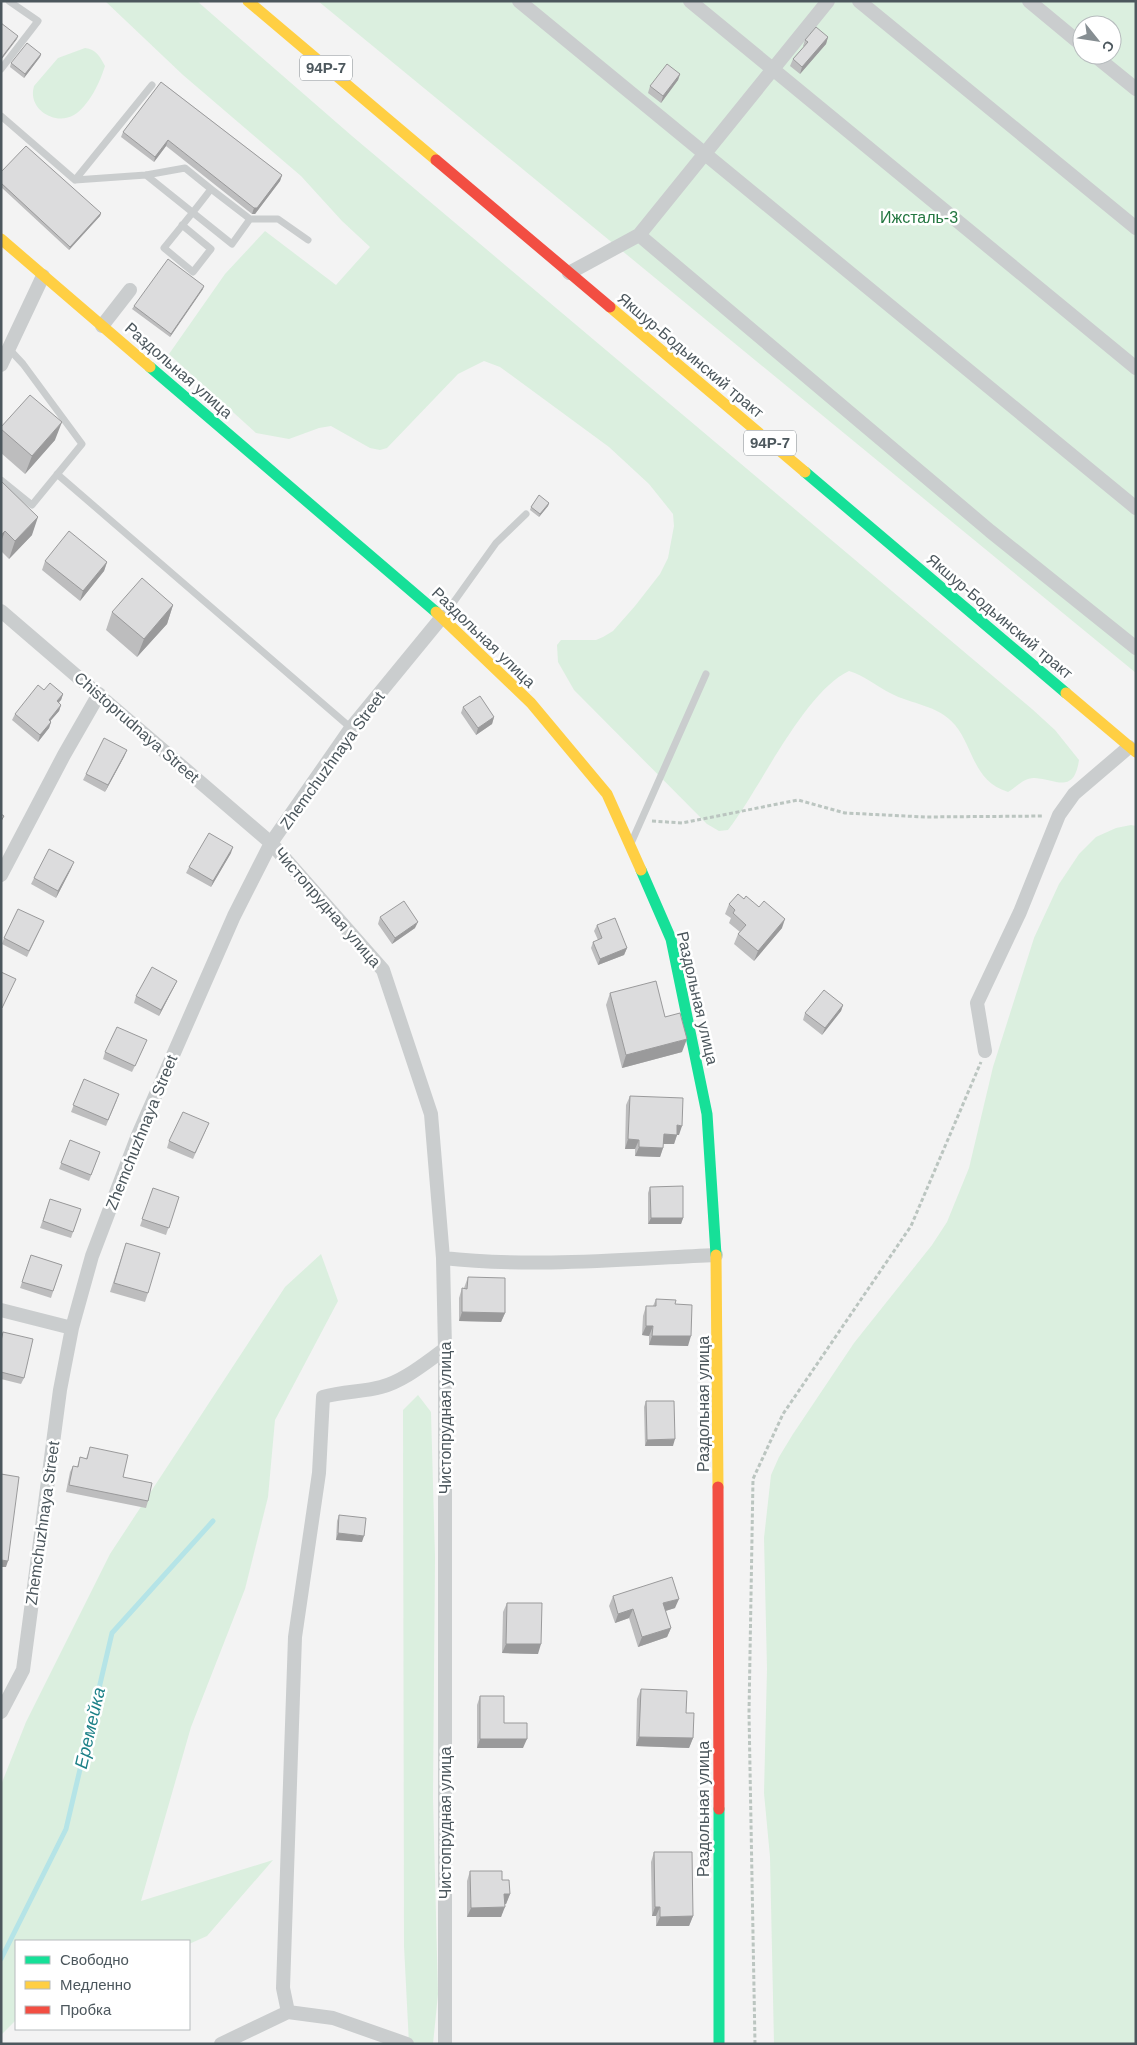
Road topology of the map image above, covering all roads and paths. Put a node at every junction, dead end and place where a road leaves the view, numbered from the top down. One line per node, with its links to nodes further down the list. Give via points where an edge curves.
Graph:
1 (9, 1): 10 (lane, via 38,21)
2 (248, 1): 26 (street, Якшур-Бодьинский тракт / 94Р-7)
3 (519, 1): 15 (street)
4 (690, 1): 11 (street)
5 (828, 1): 11 (street)
6 (859, 1): 22 (street)
7 (1029, 1): 8 (street)
8 (1072, 37)
9 (1106, 65): 13 (street)
10 (1, 68)
11 (772, 68): 15 (street); 32 (street)
12 (152, 85): 17 (lane)
13 (1136, 89)
14 (1, 116): 17 (lane)
15 (704, 152): 23 (street); 35 (street)
16 (146, 175): 17 (lane); 18 (lane, via 185,168); 19 (lane)
17 (75, 180)
18 (211, 189): 19 (lane); 20 (lane)
19 (193, 212): 20 (lane, via 232,244); 21 (lane)
20 (250, 219): 25 (lane, via 278,219)
21 (182, 225): 21 (lane, via 164,248 193,272 211,249)
22 (1136, 228)
23 (639, 234): 26 (street); 39 (street, via 990,531)
24 (1, 239): 27 (street, Раздольная улица)
25 (308, 240)
26 (569, 273): 43 (street, Якшур-Бодьинский тракт / 94Р-7)
27 (43, 276): 29 (street, Раздольная улица); 30 (street)
28 (130, 290): 29 (street)
29 (102, 326): 38 (street, Раздольная улица)
30 (9, 348): 31 (street); 33 (lane, via 82,444)
31 (1, 365)
32 (1136, 368)
33 (57, 474): 34 (lane, via 32,504); 42 (lane)
34 (1, 480)
35 (1136, 508)
36 (526, 514): 38 (lane, via 496,543)
37 (1, 611): 41 (street, Chistoprudnaya Street)
38 (442, 617): 42 (street, Zhemchuzhnaya Street); 47 (street, Раздольная улица, via 531,703 607,794)
39 (1136, 648)
40 (706, 674): 45 (lane)
41 (99, 694): 46 (street, Chistoprudnaya Street); 48 (street)
42 (351, 728): 46 (street, Zhemchuzhnaya Street)
43 (1133, 749): 44 (street, via 1074,794)
44 (1059, 815): 45 (path, via 925,818 855,814 798,800 682,823); 49 (street, via 1020,912 977,1003)
45 (641, 820): 47 (lane)
46 (271, 843): 51 (street, Чистопрудная улица, via 382,970 431,1114); 53 (street, Zhemchuzhnaya Street, via 234,916 138,1135 92,1256)
47 (630, 846): 50 (street, Раздольная улица, via 671,939 707,1114)
48 (1, 875)
49 (985, 1051): 61 (path, via 911,1226 784,1414 753,1479 748,1713)
50 (716, 1255): 51 (street, via 587,1262); 60 (street, Раздольная улица, via 720,1469)
51 (443, 1258): 54 (street, Чистопрудная улица)
52 (1, 1310): 53 (street)
53 (72, 1328): 55 (street, Zhemchuzhnaya Street, via 60,1390 23,1670)
54 (445, 1349): 56 (street, via 412,1372 380,1387 341,1391 323,1397 319,1473 295,1637 283,1988); 59 (street, Чистопрудная улица)
55 (1, 1712)
56 (288, 2012): 57 (street); 58 (street, via 333,2018)
57 (221, 2044)
58 (407, 2044)
59 (445, 2044)
60 (719, 2044)
61 (755, 2044)

